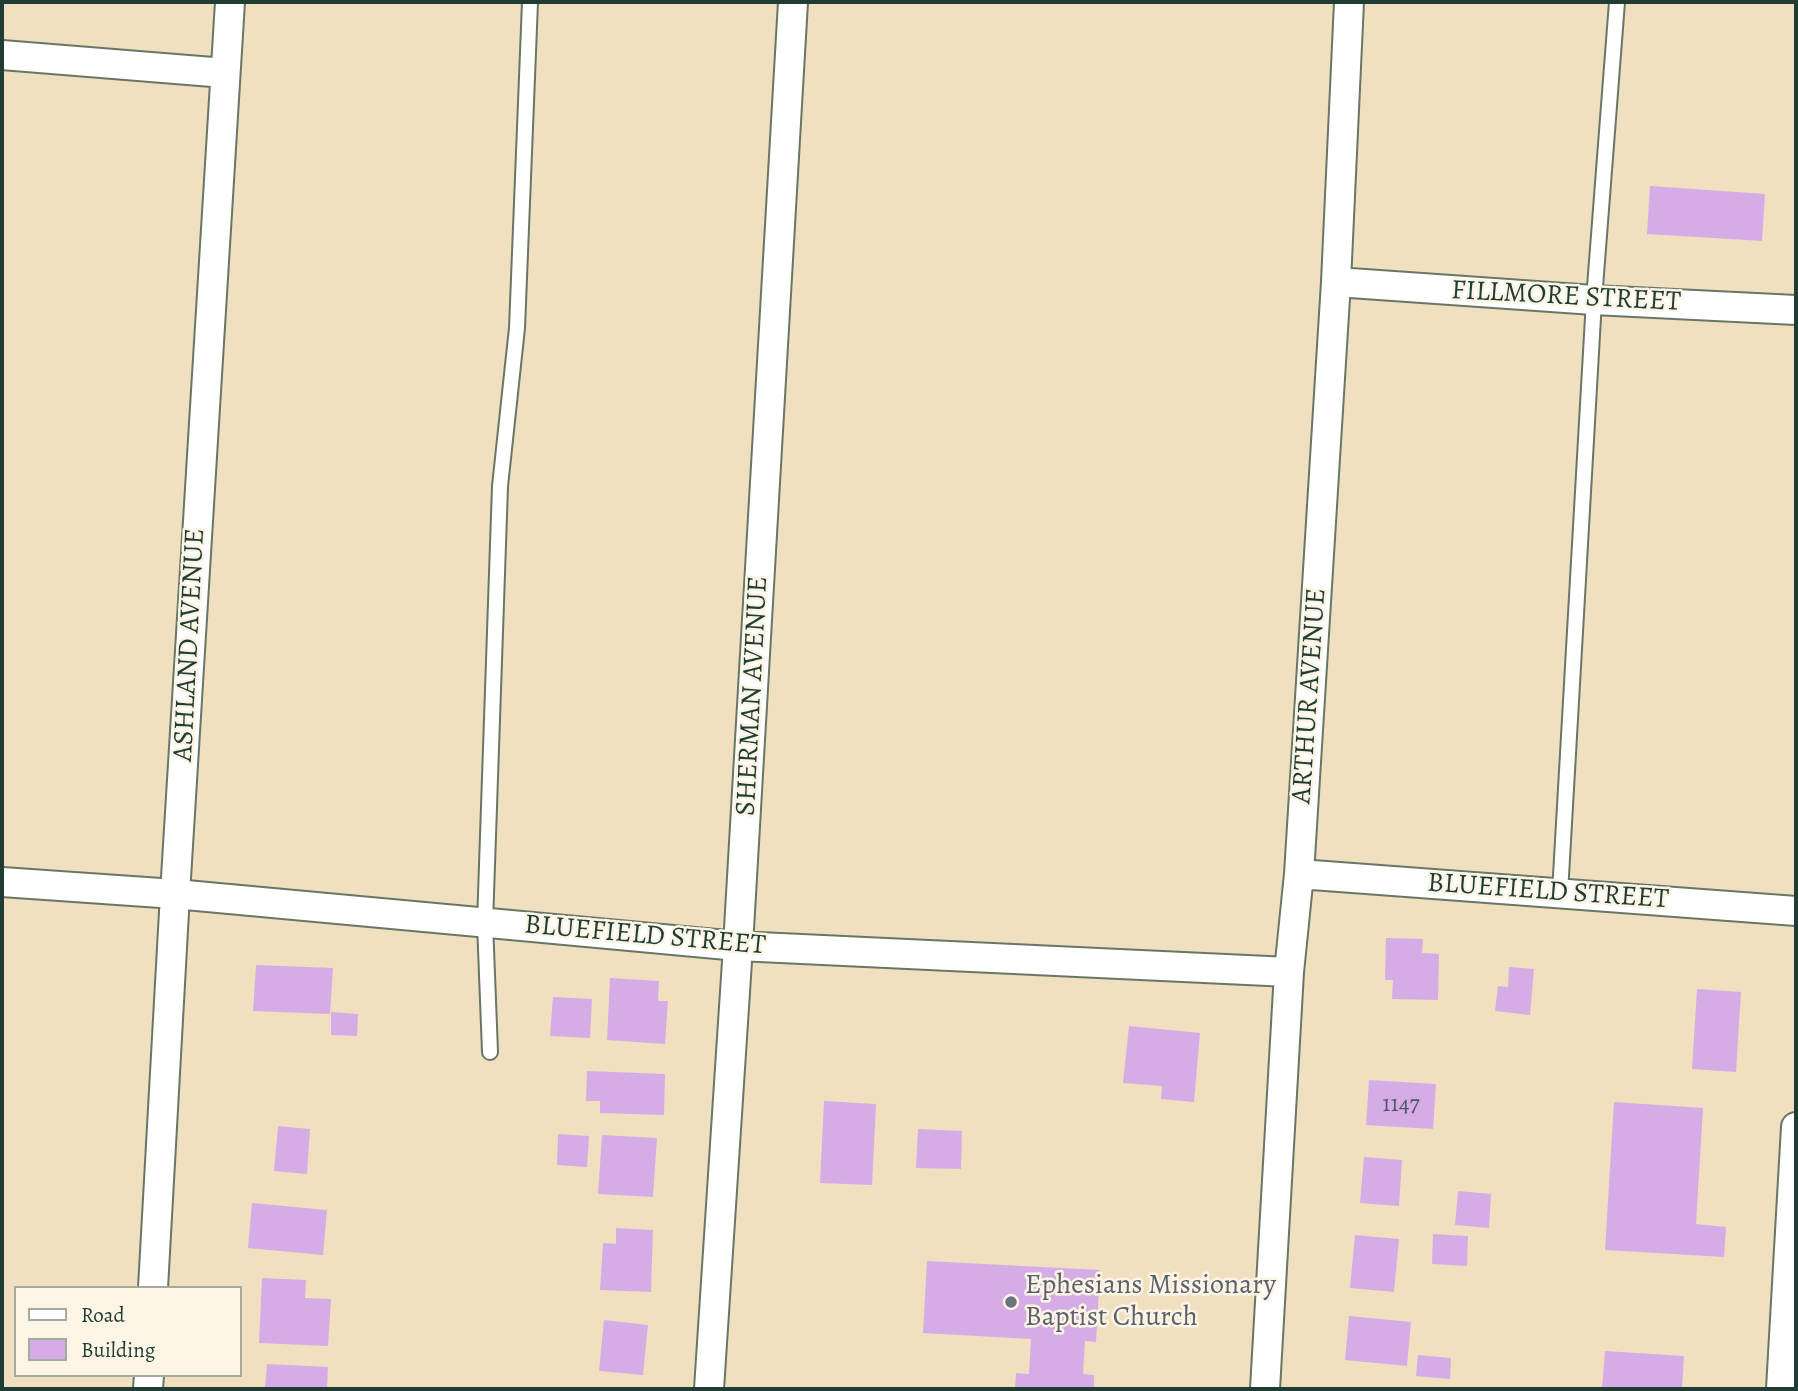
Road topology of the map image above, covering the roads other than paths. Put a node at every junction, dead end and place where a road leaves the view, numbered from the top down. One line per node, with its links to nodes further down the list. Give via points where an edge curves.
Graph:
1 (230, 2): 7 (street, ASHLAND AVENUE)
2 (530, 2): 16 (lane, via 517,328 500,486)
3 (793, 2): 17 (street, SHERMAN AVENUE)
4 (1349, 2): 8 (street, ARTHUR AVENUE)
5 (1617, 2): 9 (lane)
6 (2, 55): 7 (street)
7 (225, 73): 14 (street, ASHLAND AVENUE)
8 (1336, 282): 9 (street, FILLMORE STREET); 11 (street, ARTHUR AVENUE)
9 (1594, 300): 10 (street, FILLMORE STREET); 13 (lane)
10 (1796, 310)
11 (1299, 874): 13 (street, BLUEFIELD STREET); 18 (street, ARTHUR AVENUE)
12 (2, 882): 14 (street, BLUEFIELD STREET)
13 (1560, 893): 15 (street, BLUEFIELD STREET)
14 (175, 894): 16 (street, BLUEFIELD STREET); 21 (street, ASHLAND AVENUE)
15 (1796, 911)
16 (485, 923): 17 (street, BLUEFIELD STREET); 19 (lane)
17 (738, 946): 18 (street, BLUEFIELD STREET); 22 (street, SHERMAN AVENUE)
18 (1289, 972): 23 (street, ARTHUR AVENUE)
19 (490, 1052)
20 (1796, 1127): 24 (street)
21 (153, 1286)
22 (709, 1389)
23 (1265, 1389)
24 (1781, 1389)

